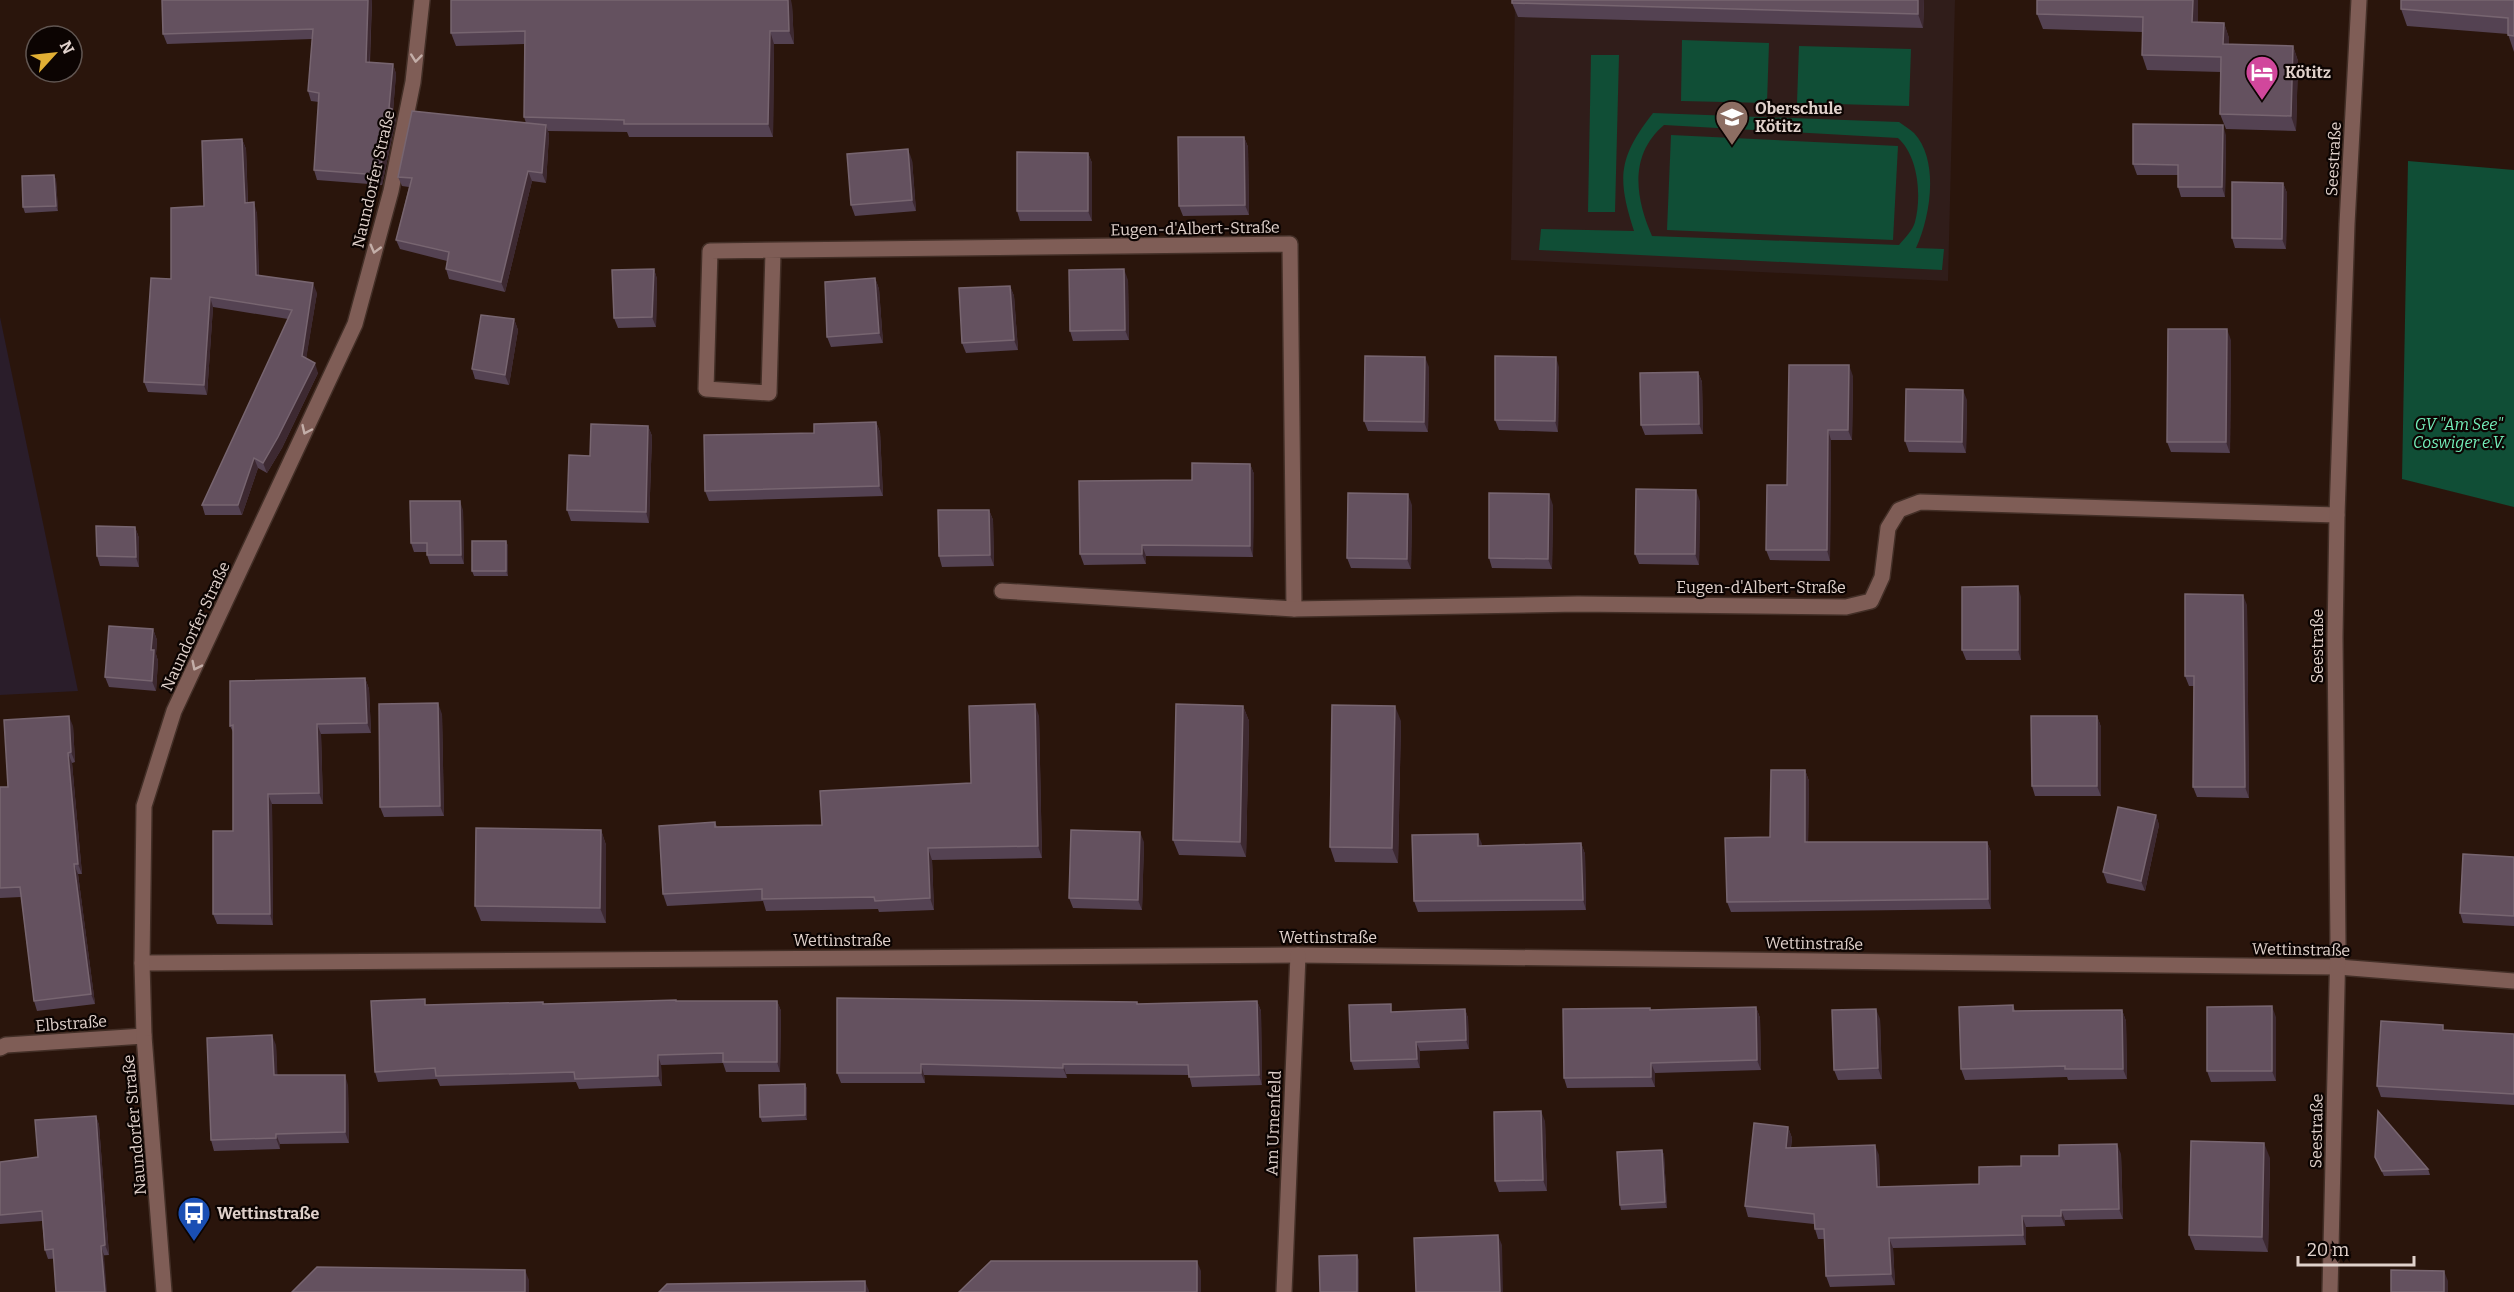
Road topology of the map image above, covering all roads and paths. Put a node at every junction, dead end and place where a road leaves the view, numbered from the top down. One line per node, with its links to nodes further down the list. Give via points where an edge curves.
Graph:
1 (422, 0): 8 (street, Naundorfer Straße, one-way to 8, via 413,82 391,191 355,324 174,711 144,806)
2 (2359, 0): 4 (street, Seestraße)
3 (773, 252): 3 (street, Eugen-d'Albert-Straße, via 710,251 706,389 769,393); 6 (street, Eugen-d'Albert-Straße, via 1290,244)
4 (2337, 515): 6 (street, Eugen-d'Albert-Straße, via 1920,502 1899,510 1888,528 1882,577 1871,601 1846,607 1578,604); 9 (street, Seestraße)
5 (1002, 591): 6 (street, Eugen-d'Albert-Straße)
6 (1294, 609)
7 (1298, 955): 8 (street, Wettinstraße); 9 (street, Wettinstraße); 14 (street, Am Urnenfeld)
8 (142, 963): 11 (street, Naundorfer Straße)
9 (2338, 967): 10 (street, Wettinstraße); 15 (street, Seestraße)
10 (2514, 981)
11 (144, 1035): 12 (street, Elbstraße); 13 (street, Naundorfer Straße)
12 (0, 1048)
13 (164, 1292)
14 (1284, 1292)
15 (2330, 1292)

